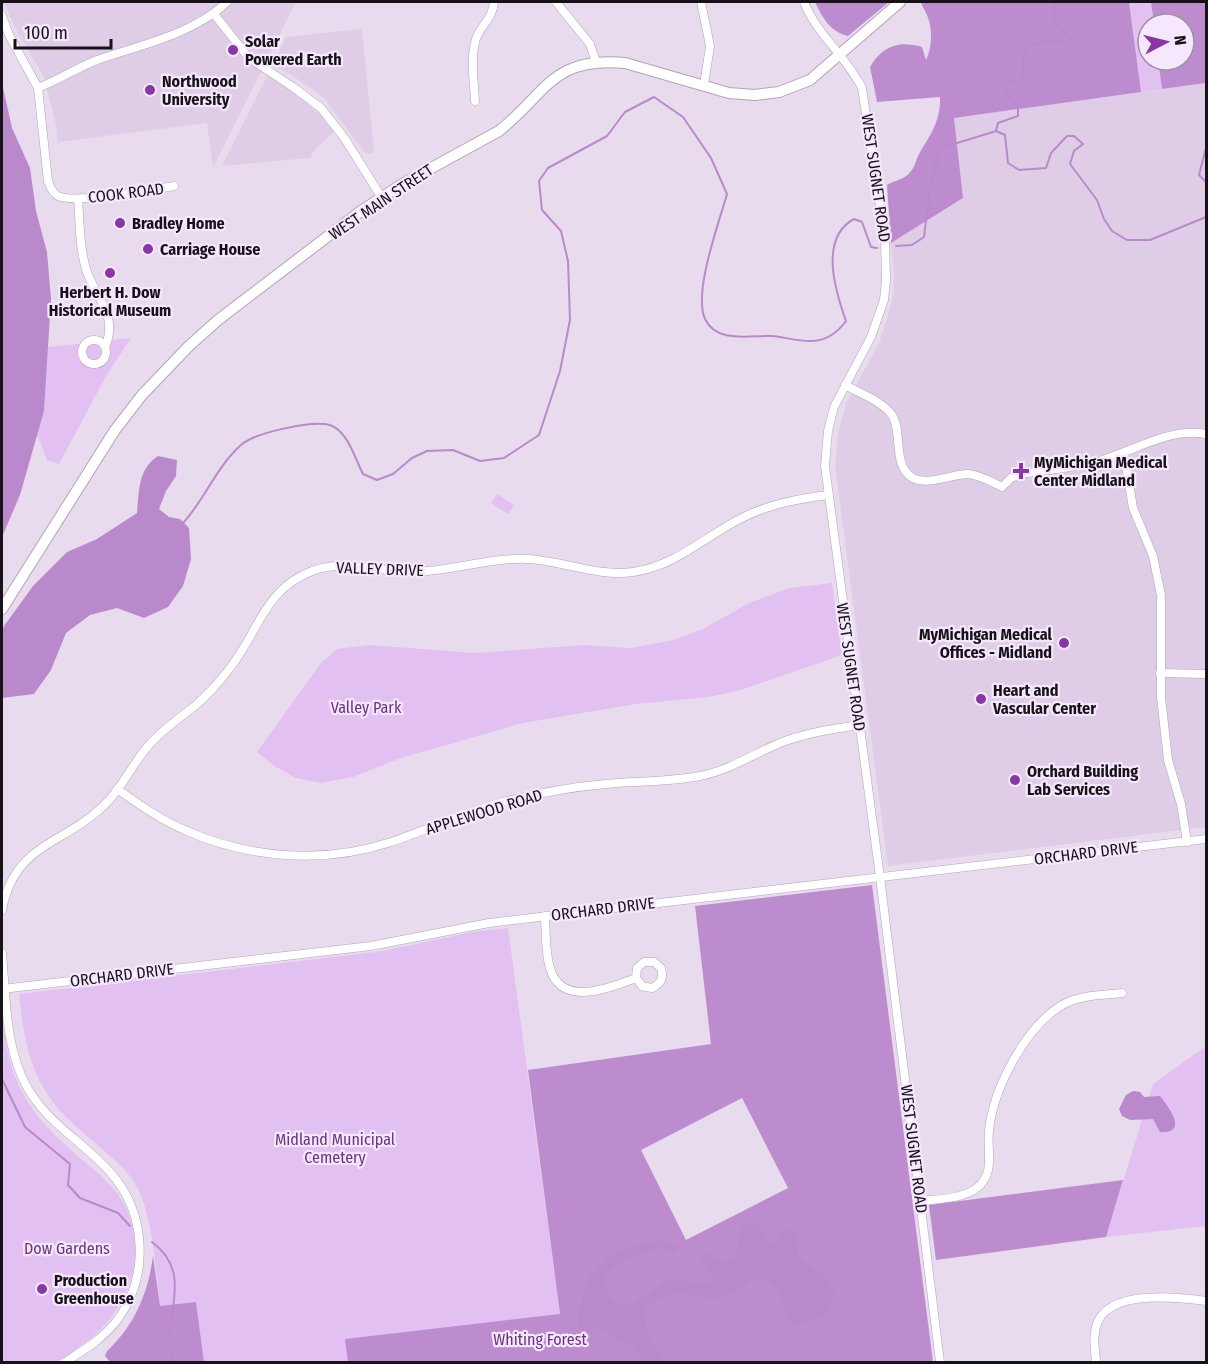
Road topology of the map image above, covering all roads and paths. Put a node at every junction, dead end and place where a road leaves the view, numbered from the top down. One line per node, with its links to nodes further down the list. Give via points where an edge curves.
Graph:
1 (227, 2): 7 (street)
2 (494, 2): 13 (street, via 491,17 475,42)
3 (556, 2): 10 (street, via 590,44)
4 (701, 2): 11 (street, via 710,46)
5 (804, 2): 9 (street, WEST SUGNET ROAD, via 810,18)
6 (900, 2): 9 (street, WEST MAIN STREET)
7 (214, 14): 12 (street); 15 (street, via 249,58 321,108)
8 (2, 16): 12 (street)
9 (840, 55): 11 (street, WEST MAIN STREET, via 810,80 779,92 742,95); 18 (street, WEST SUGNET ROAD, via 862,88 886,261 879,315)
10 (596, 62): 11 (street, WEST MAIN STREET, via 625,63); 15 (street, WEST MAIN STREET, via 555,77 499,131)
11 (704, 85)
12 (38, 88): 16 (street, via 50,188 57,195)
13 (475, 101)
14 (174, 186): 16 (street, COOK ROAD)
15 (382, 198): 22 (street, WEST MAIN STREET, via 218,320 161,374 104,445)
16 (78, 199): 17 (street, via 87,272 109,320 110,335)
17 (105, 347)
18 (845, 385): 20 (street, via 891,413 903,466 911,477 927,480 965,474 1002,487 1021,474 1091,463); 21 (street, WEST SUGNET ROAD, via 828,431)
19 (1206, 434): 20 (street, via 1176,434)
20 (1124, 453): 23 (street, via 1133,508 1153,556 1161,597)
21 (828, 495): 25 (street, WEST SUGNET ROAD); 26 (street, VALLEY DRIVE, via 791,500 752,512 675,560 632,572 600,572 521,559 410,572 350,565 314,570 276,594 227,673 148,745)
22 (2, 609)
23 (1160, 673): 24 (street); 28 (street, via 1168,760)
24 (1206, 674)
25 (859, 725): 26 (street, APPLEWOOD ROAD, via 804,735 716,772 593,785 521,798 391,842 338,854 264,853 210,840 162,819); 29 (street, WEST SUGNET ROAD)
26 (117, 789): 30 (street, VALLEY DRIVE, via 90,818 26,859 14,874)
27 (1206, 839): 28 (street, ORCHARD DRIVE)
28 (1187, 842): 29 (street, ORCHARD DRIVE)
29 (880, 877): 31 (street, ORCHARD DRIVE); 36 (street, WEST SUGNET ROAD)
30 (2, 910)
31 (545, 916): 33 (street, via 550,970 559,983 581,992); 34 (street, ORCHARD DRIVE, via 480,924 371,946)
32 (2, 953): 34 (street)
33 (636, 978)
34 (3, 989): 38 (street, via 12,1045 27,1087 54,1122 118,1182 139,1235 138,1275 124,1309 101,1338)
35 (1122, 993): 36 (street, via 1080,999 1048,1015 1003,1078 989,1129 984,1181 972,1192)
36 (921, 1201): 39 (street, WEST SUGNET ROAD)
37 (1206, 1300): 40 (street, via 1172,1297 1121,1302 1110,1307 1099,1320 1093,1338)
38 (65, 1362)
39 (939, 1362)
40 (1096, 1362)

